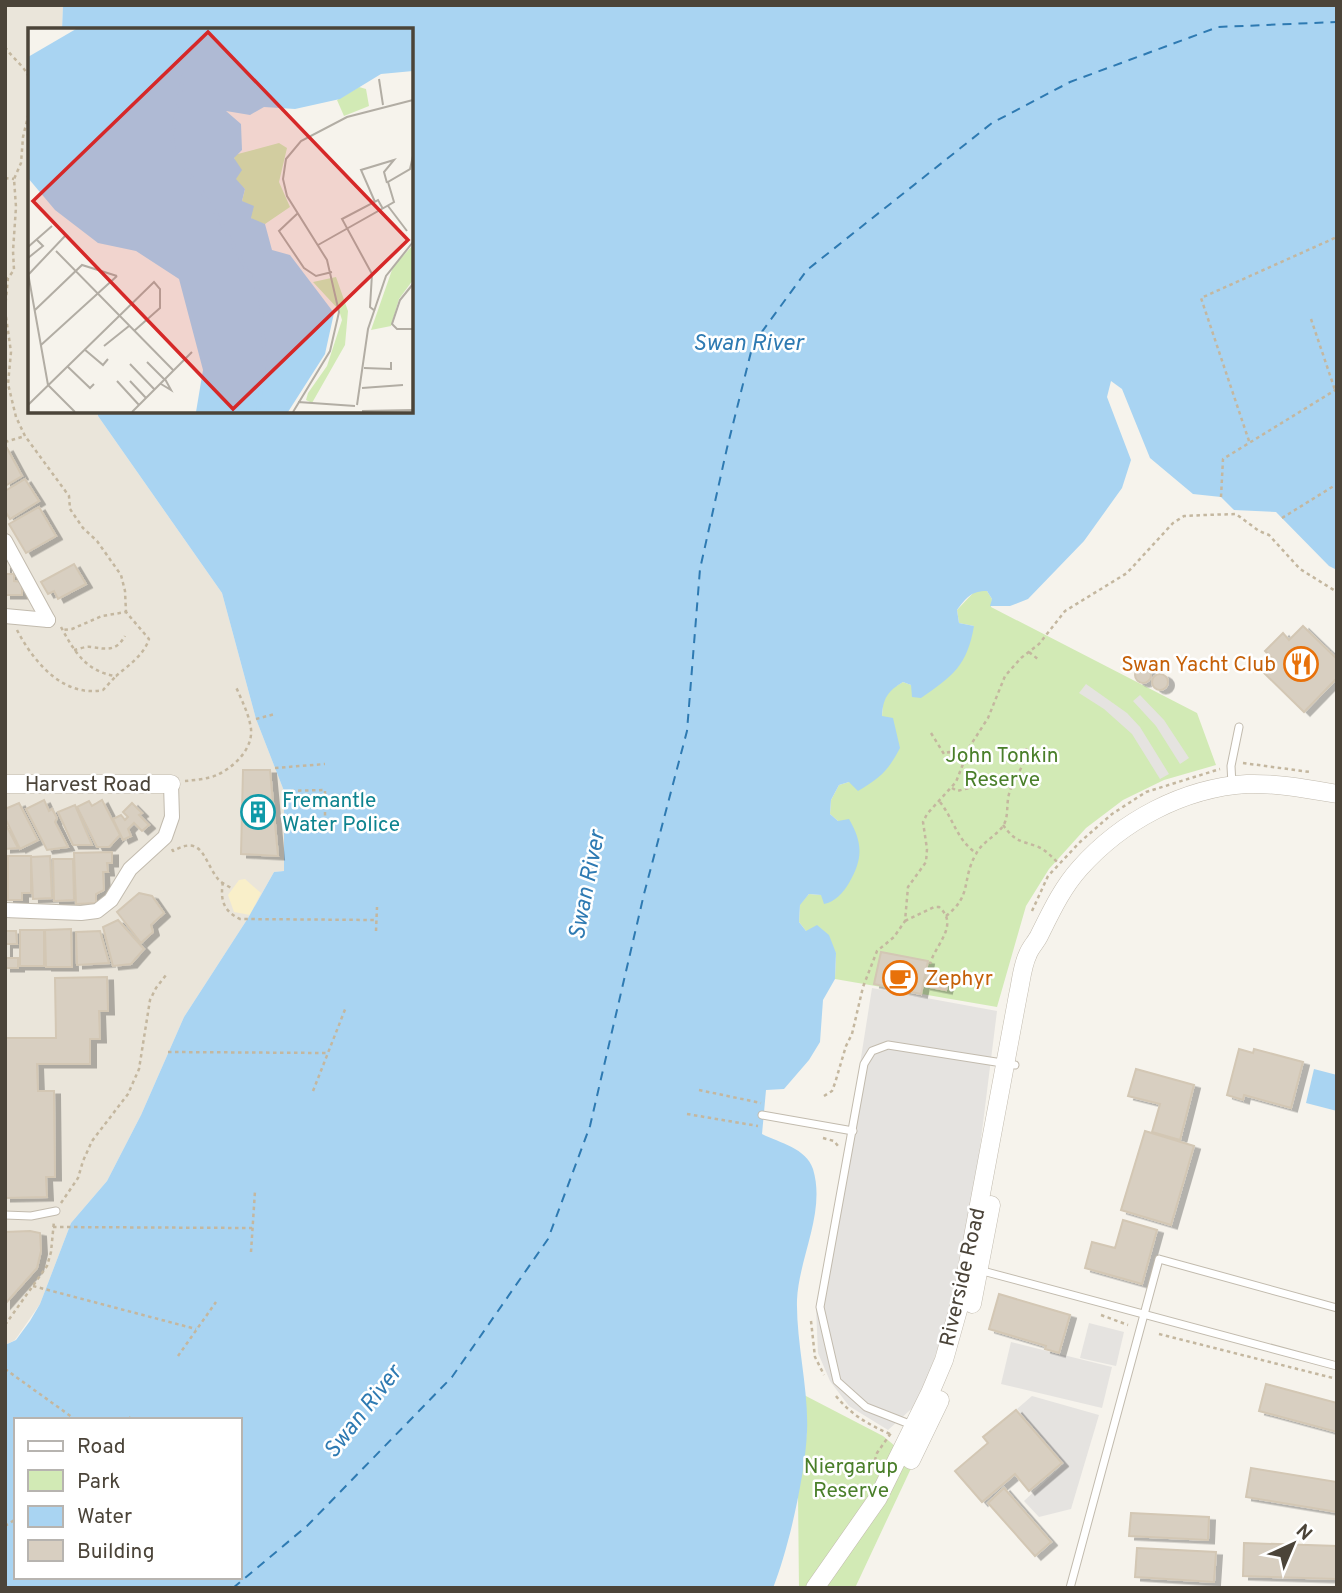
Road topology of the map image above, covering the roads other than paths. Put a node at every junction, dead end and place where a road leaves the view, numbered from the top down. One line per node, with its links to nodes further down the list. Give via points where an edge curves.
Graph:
1 (5, 541): 2 (street, via 48,620)
2 (8, 616)
3 (1239, 727): 6 (lane)
4 (5, 784): 5 (street, Harvest Road)
5 (171, 784): 8 (street, via 172,817 165,837 97,911)
6 (1232, 786): 7 (street, Riverside Road); 9 (street, Riverside Road, via 1167,804 1117,834 1079,869 1037,940 1038,960)
7 (1337, 794)
8 (5, 909)
9 (1010, 1064): 11 (lane, via 888,1045 872,1051 864,1064); 14 (street, Riverside Road)
10 (762, 1115): 11 (lane)
11 (853, 1131): 18 (lane, via 820,1307 837,1381 866,1407)
12 (56, 1211): 13 (lane)
13 (5, 1216)
14 (974, 1269): 16 (lane); 18 (street, Riverside Road, via 959,1351)
15 (1337, 1308): 16 (lane, via 1159,1259)
16 (1145, 1314): 17 (lane); 21 (lane)
17 (1337, 1367)
18 (915, 1427): 19 (street, Riverside Road, via 878,1498); 20 (street, Riverside Road, via 900,1481)
19 (815, 1588)
20 (828, 1588)
21 (1070, 1588)

